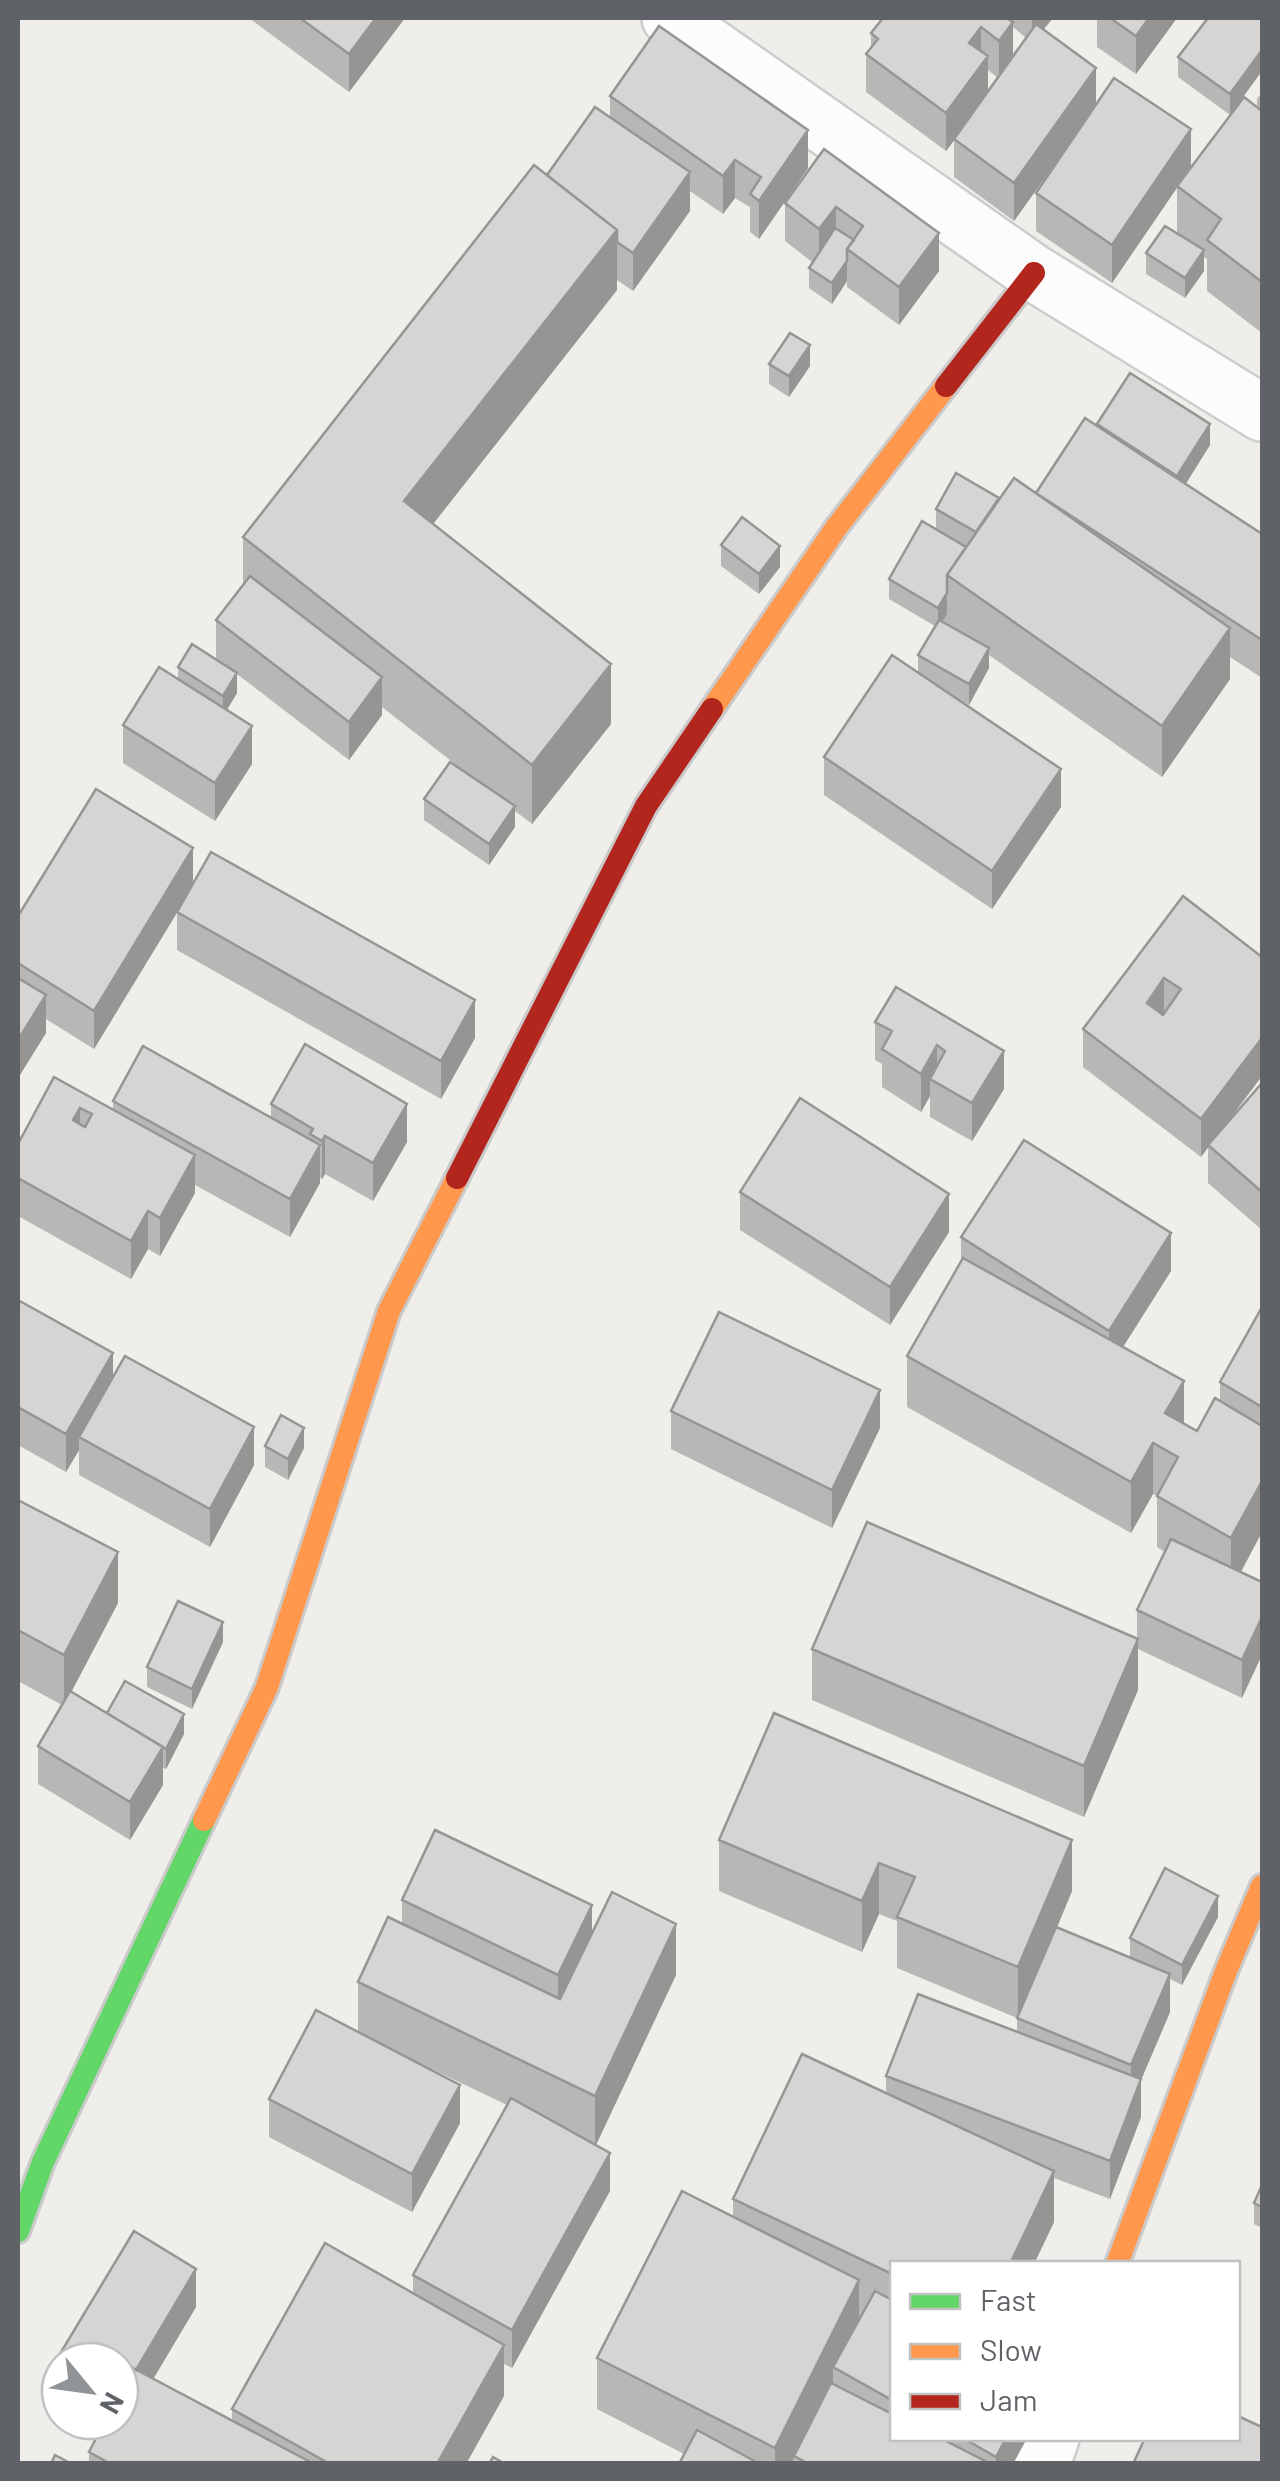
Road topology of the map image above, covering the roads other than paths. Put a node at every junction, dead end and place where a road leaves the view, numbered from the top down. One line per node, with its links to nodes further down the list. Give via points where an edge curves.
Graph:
1 (670, 18): 2 (street)
2 (1034, 273): 3 (street); 5 (street, via 836,528 646,806 389,1311 267,1687 43,2162)
3 (1262, 413)
4 (1262, 1886): 6 (street)
5 (18, 2232)
6 (1118, 2261)

